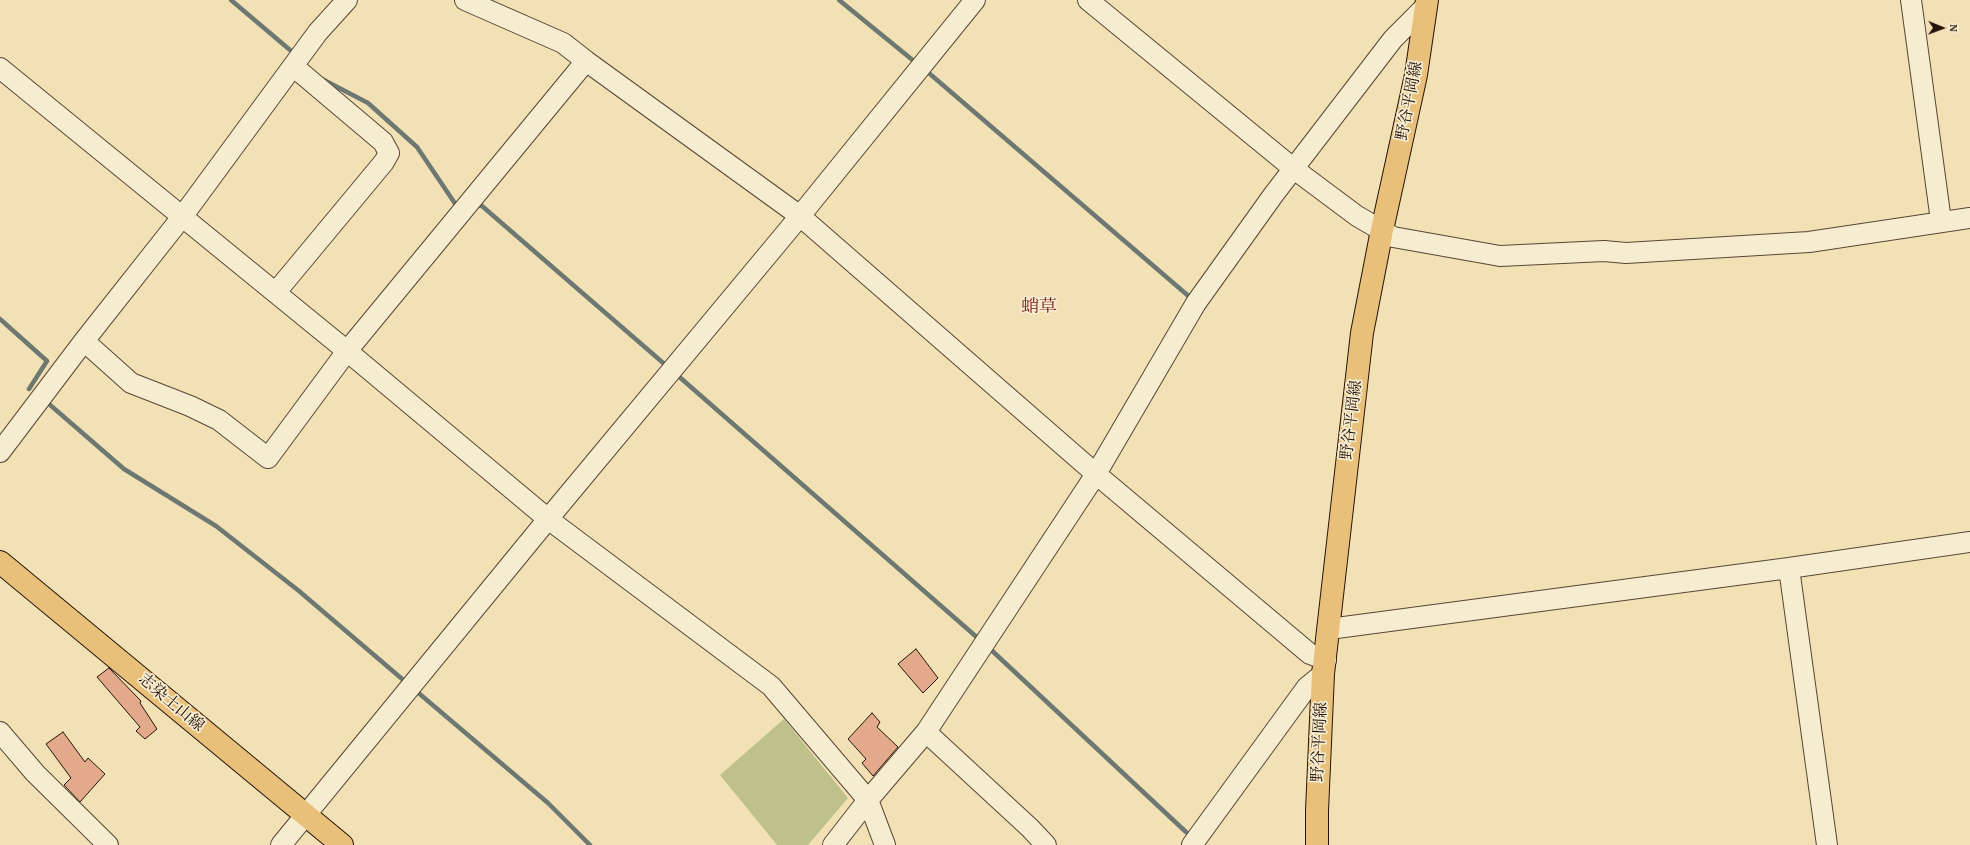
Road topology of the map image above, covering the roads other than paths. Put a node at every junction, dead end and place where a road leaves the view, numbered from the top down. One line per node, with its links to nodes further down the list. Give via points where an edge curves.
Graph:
1 (347, 0): 8 (street, via 318,32)
2 (465, 0): 7 (street, via 563,43)
3 (975, 0): 11 (street)
4 (1088, 0): 10 (street)
5 (1911, 0): 14 (street)
6 (1427, 3): 10 (street, via 1393,39); 15 (main road, 野谷平岡線, via 1416,75)
7 (586, 61): 11 (street); 18 (street)
8 (294, 66): 12 (street); 16 (street, via 383,142 389,153)
9 (0, 68): 12 (street)
10 (1294, 169): 15 (street, via 1357,216); 20 (street, via 1196,303)
11 (800, 216): 20 (street); 21 (street)
12 (182, 217): 16 (street); 17 (street)
13 (1970, 218): 14 (street)
14 (1941, 221): 15 (street, via 1809,242 1626,253 1604,251 1500,256 1393,237)
15 (1382, 230): 25 (main road, 野谷平岡線, via 1362,334)
16 (276, 292): 18 (street)
17 (84, 341): 18 (street, via 131,383 219,420 268,458); 19 (street)
18 (347, 351): 21 (street)
19 (0, 452)
20 (1096, 474): 26 (street); 28 (street)
21 (548, 519): 29 (street, via 771,686); 30 (street)
22 (1970, 542): 24 (street)
23 (0, 562): 30 (main road, 志染土山線)
24 (1789, 568): 25 (street); 39 (street)
25 (1329, 629): 26 (main road, 野谷平岡線)
26 (1324, 668): 37 (street, via 1307,687); 38 (main road, 野谷平岡線)
27 (0, 732): 31 (street, via 35,773)
28 (926, 732): 29 (street); 36 (street)
29 (868, 800): 34 (street); 35 (street)
30 (307, 815): 32 (street); 33 (main road, 志染土山線)
31 (108, 845)
32 (281, 845)
33 (342, 845)
34 (834, 845)
35 (886, 845)
36 (1046, 845)
37 (1192, 845)
38 (1317, 845)
39 (1827, 845)

